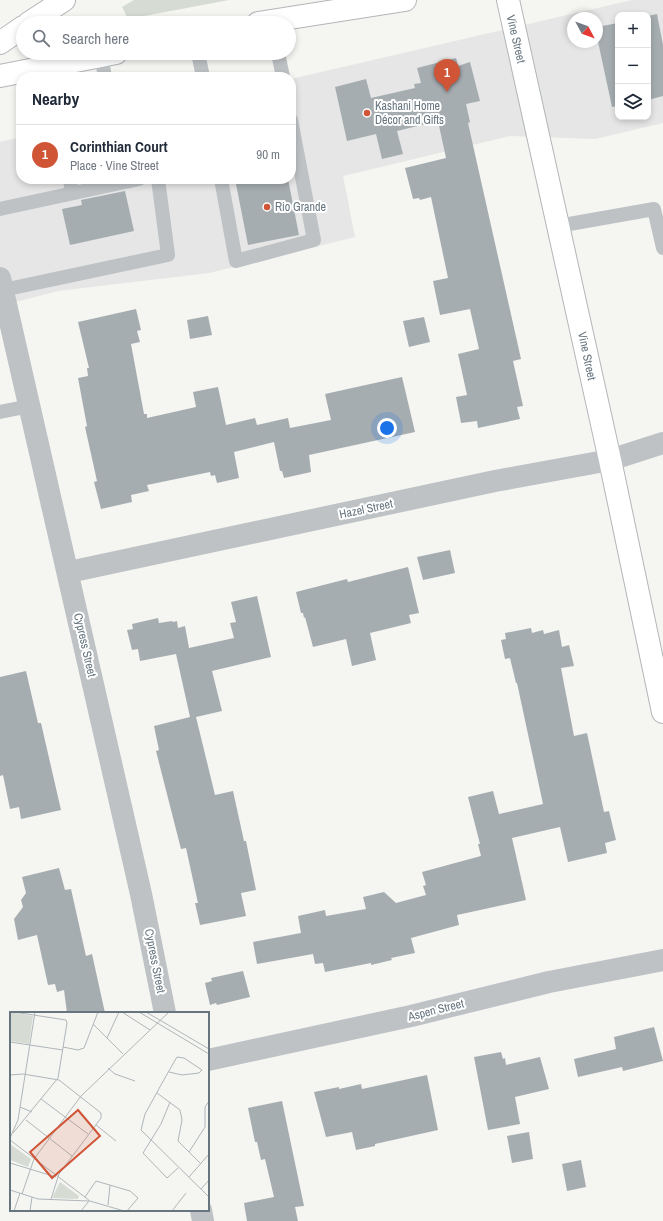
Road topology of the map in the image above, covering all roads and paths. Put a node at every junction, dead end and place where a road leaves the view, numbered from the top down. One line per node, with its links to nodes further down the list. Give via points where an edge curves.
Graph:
1 (64, 0): 4 (street)
2 (405, 0): 5 (street)
3 (508, 0): 26 (street, Vine Street)
4 (40, 16)
5 (296, 18)
6 (16, 32): 7 (street)
7 (0, 43)
8 (79, 60): 12 (street)
9 (107, 60): 13 (lane)
10 (199, 60): 14 (lane)
11 (279, 60): 15 (lane)
12 (20, 72)
13 (106, 72)
14 (202, 72)
15 (282, 72)
16 (16, 73): 17 (street)
17 (0, 76)
18 (296, 146): 22 (lane, via 314,240 236,262)
19 (71, 184): 23 (lane)
20 (105, 184): 23 (lane)
21 (159, 184): 28 (lane, via 168,255)
22 (222, 184)
23 (72, 193): 25 (lane)
24 (658, 208): 26 (lane); 27 (lane)
25 (0, 209)
26 (558, 226): 32 (street, Vine Street)
27 (663, 248)
28 (1, 284): 29 (street, Cypress Street)
29 (30, 406): 30 (lane); 33 (street, Cypress Street)
30 (0, 412)
31 (663, 444): 32 (street, Hazel Street)
32 (610, 460): 33 (street, Hazel Street, via 496,481); 34 (street, Vine Street)
33 (68, 572): 36 (street, Cypress Street, via 141,894)
34 (663, 712)
35 (663, 960): 37 (street, Aspen Street, via 549,982 411,1016)
36 (165, 1012)
37 (209, 1060)
38 (201, 1211): 39 (street)
39 (203, 1221)

